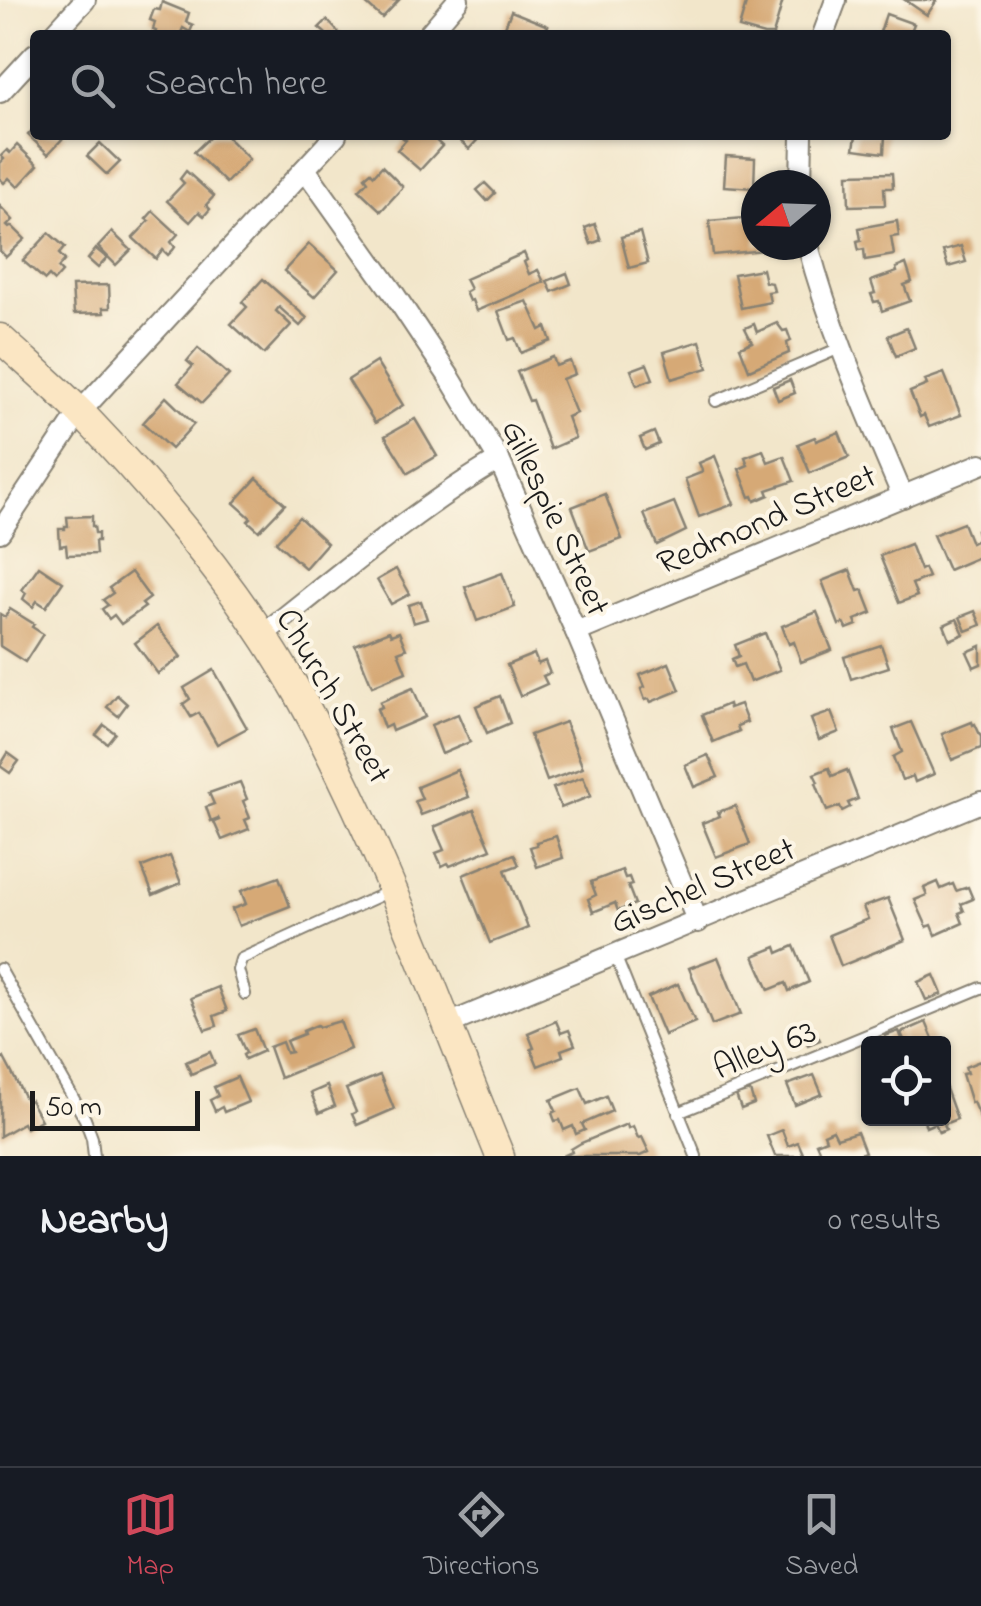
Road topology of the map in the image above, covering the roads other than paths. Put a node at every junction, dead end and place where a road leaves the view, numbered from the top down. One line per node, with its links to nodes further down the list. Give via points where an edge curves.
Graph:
1 (85, 0): 4 (street)
2 (458, 0): 5 (street)
3 (836, 0): 6 (street)
4 (58, 30)
5 (432, 30)
6 (826, 30)
7 (30, 59): 8 (street)
8 (0, 92)
9 (331, 140): 11 (street)
10 (802, 140): 12 (street)
11 (305, 168): 17 (street); 18 (street, Gillespie Street, via 432,350)
12 (802, 170)
13 (812, 260): 15 (street)
14 (0, 338): 17 (main road, Church Street)
15 (840, 348): 16 (lane); 20 (street)
16 (716, 401)
17 (80, 412): 21 (street); 23 (main road, Church Street, via 202,553)
18 (499, 460): 22 (street, Gillespie Street); 23 (street, via 416,514)
19 (981, 464): 20 (street, Redmond Street)
20 (903, 496): 22 (street, Redmond Street)
21 (0, 532)
22 (576, 632): 26 (street, Gillespie Street)
23 (261, 636): 25 (main road, Church Street, via 310,714)
24 (981, 802): 26 (street, Gischel Street)
25 (391, 890): 30 (lane, via 241,958); 31 (main road, Church Street)
26 (698, 922): 27 (street, Gischel Street)
27 (614, 956): 31 (street, Gischel Street); 32 (lane)
28 (0, 969): 33 (lane, via 85,1119)
29 (981, 988): 32 (lane, Alley 63)
30 (245, 994)
31 (446, 1024): 34 (main road, Church Street)
32 (678, 1113): 35 (lane)
33 (94, 1156)
34 (500, 1156)
35 (696, 1156)

